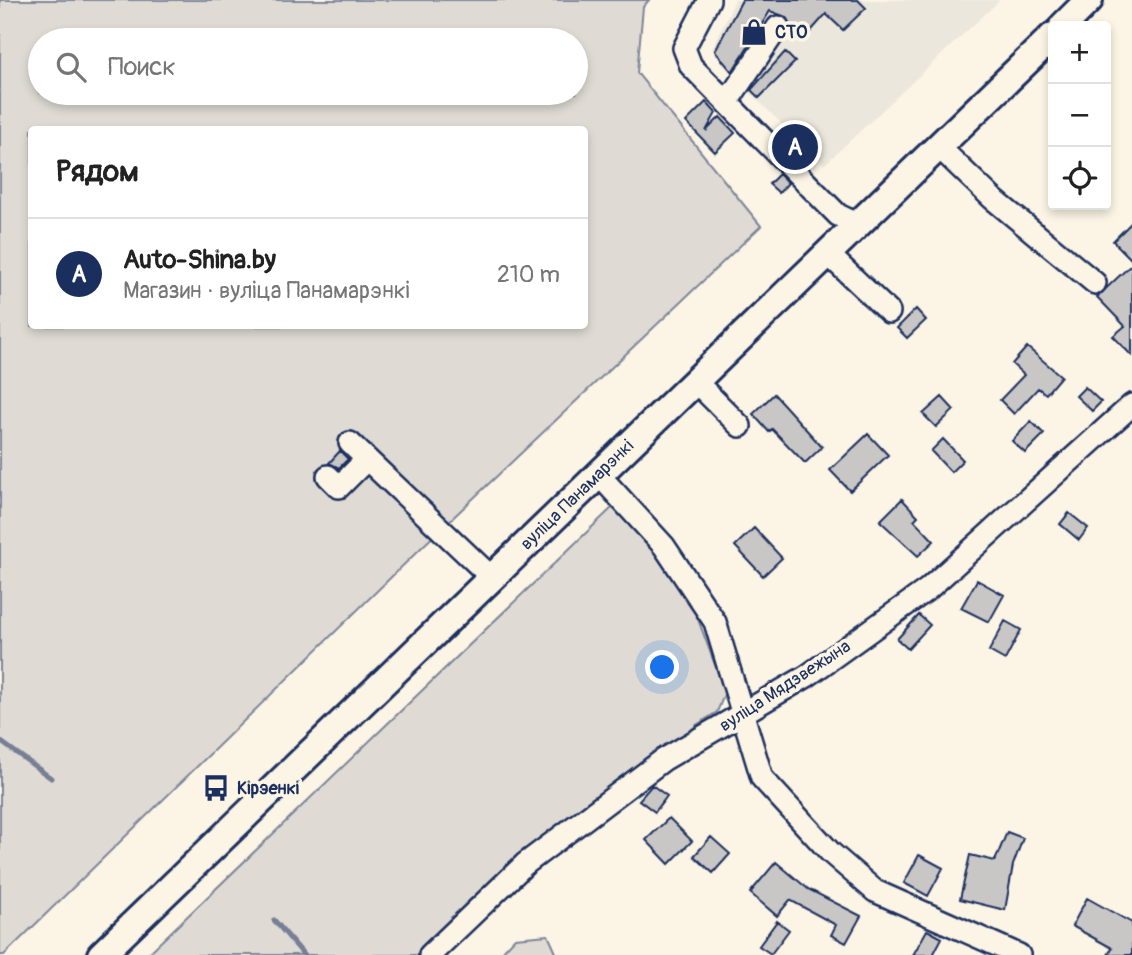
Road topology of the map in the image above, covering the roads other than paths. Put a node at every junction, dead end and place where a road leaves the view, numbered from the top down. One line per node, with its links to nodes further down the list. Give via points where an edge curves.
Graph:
1 (709, 0): 6 (street, via 684,48 691,66)
2 (1089, 0): 3 (main road)
3 (1068, 21)
4 (778, 27): 6 (street)
5 (1048, 41): 7 (main road, вуліца Панамарэнкі)
6 (727, 102): 8 (street, via 838,215)
7 (940, 148): 8 (main road, вуліца Панамарэнкі); 10 (street, via 992,198)
8 (859, 225): 9 (main road, вуліца Панамарэнкі)
9 (828, 254): 11 (street); 12 (main road, вуліца Панамарэнкі)
10 (1095, 283)
11 (889, 312)
12 (695, 382): 14 (street); 17 (main road, вуліца Панамарэнкі)
13 (1132, 404): 20 (street, вуліца Мядзвежына, via 928,589 807,676)
14 (740, 426)
15 (350, 443): 16 (street)
16 (367, 459): 18 (street, via 339,487); 19 (street)
17 (599, 475): 19 (main road, вуліца Панамарэнкі); 20 (street, via 663,546 715,622)
18 (328, 476)
19 (491, 577): 22 (main road, вуліца Панамарэнкі)
20 (743, 715): 21 (street, вуліца Мядзвежына, via 663,760 525,864); 23 (street, via 762,778 831,853 875,891)
21 (442, 952)
22 (102, 955)
23 (1019, 955)

